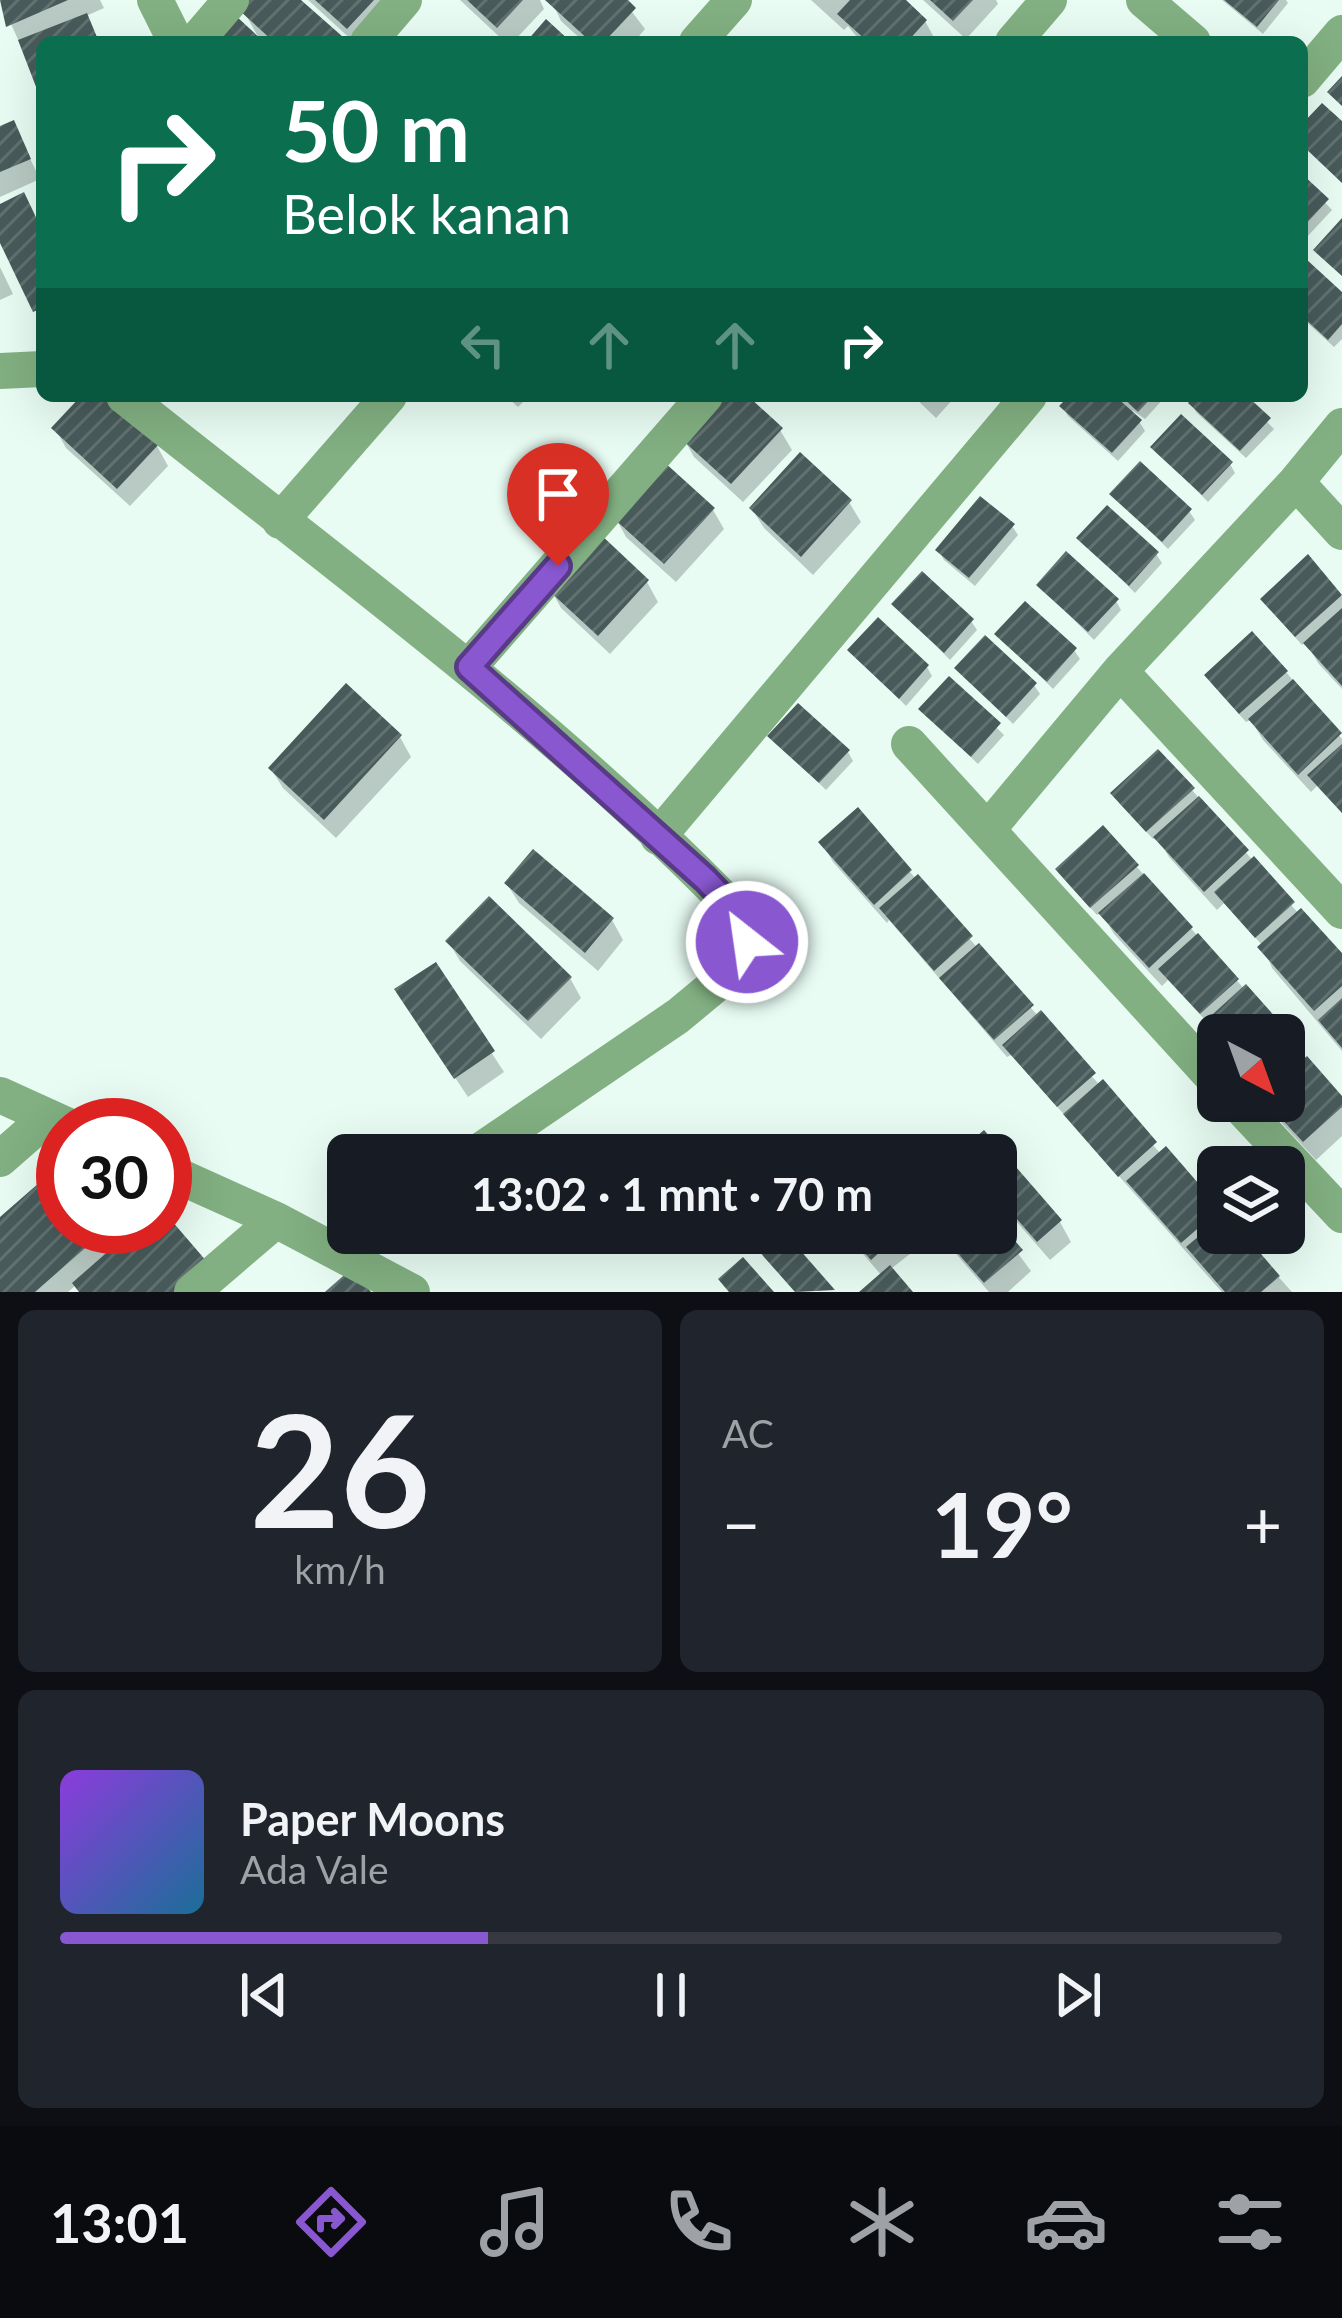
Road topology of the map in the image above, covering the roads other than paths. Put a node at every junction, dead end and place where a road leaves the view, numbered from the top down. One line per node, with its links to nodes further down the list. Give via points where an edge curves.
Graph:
1 (155, 0): 8 (street)
2 (231, 0): 9 (street)
3 (404, 0): 10 (street)
4 (734, 0): 11 (street)
5 (1049, 0): 12 (street)
6 (1144, 0): 13 (street)
7 (1342, 33): 14 (street)
8 (173, 36)
9 (200, 36)
10 (373, 36)
11 (702, 36)
12 (1018, 36)
13 (1186, 36)
14 (1308, 73)
15 (36, 369): 16 (street)
16 (0, 371)
17 (131, 402): 23 (street)
18 (384, 402): 23 (street)
19 (700, 402): 25 (street)
20 (1024, 402): 29 (street)
21 (1342, 426): 22 (street)
22 (1296, 482): 24 (street); 26 (street)
23 (280, 521): 25 (street)
24 (1342, 532)
25 (469, 667): 29 (street)
26 (1120, 671): 28 (street); 30 (street)
27 (909, 744): 28 (street)
28 (988, 829): 31 (street)
29 (658, 837): 35 (street, via 748,924 747,942 731,972)
30 (1342, 911)
31 (1197, 1060)
32 (0, 1095): 33 (street)
33 (36, 1111)
34 (1258, 1122): 39 (street)
35 (506, 1134)
36 (36, 1135): 37 (street)
37 (0, 1159)
38 (192, 1182): 40 (street)
39 (1335, 1194)
40 (276, 1220): 41 (street); 43 (street)
41 (327, 1236)
42 (363, 1254): 44 (street)
43 (192, 1292)
44 (412, 1292)

